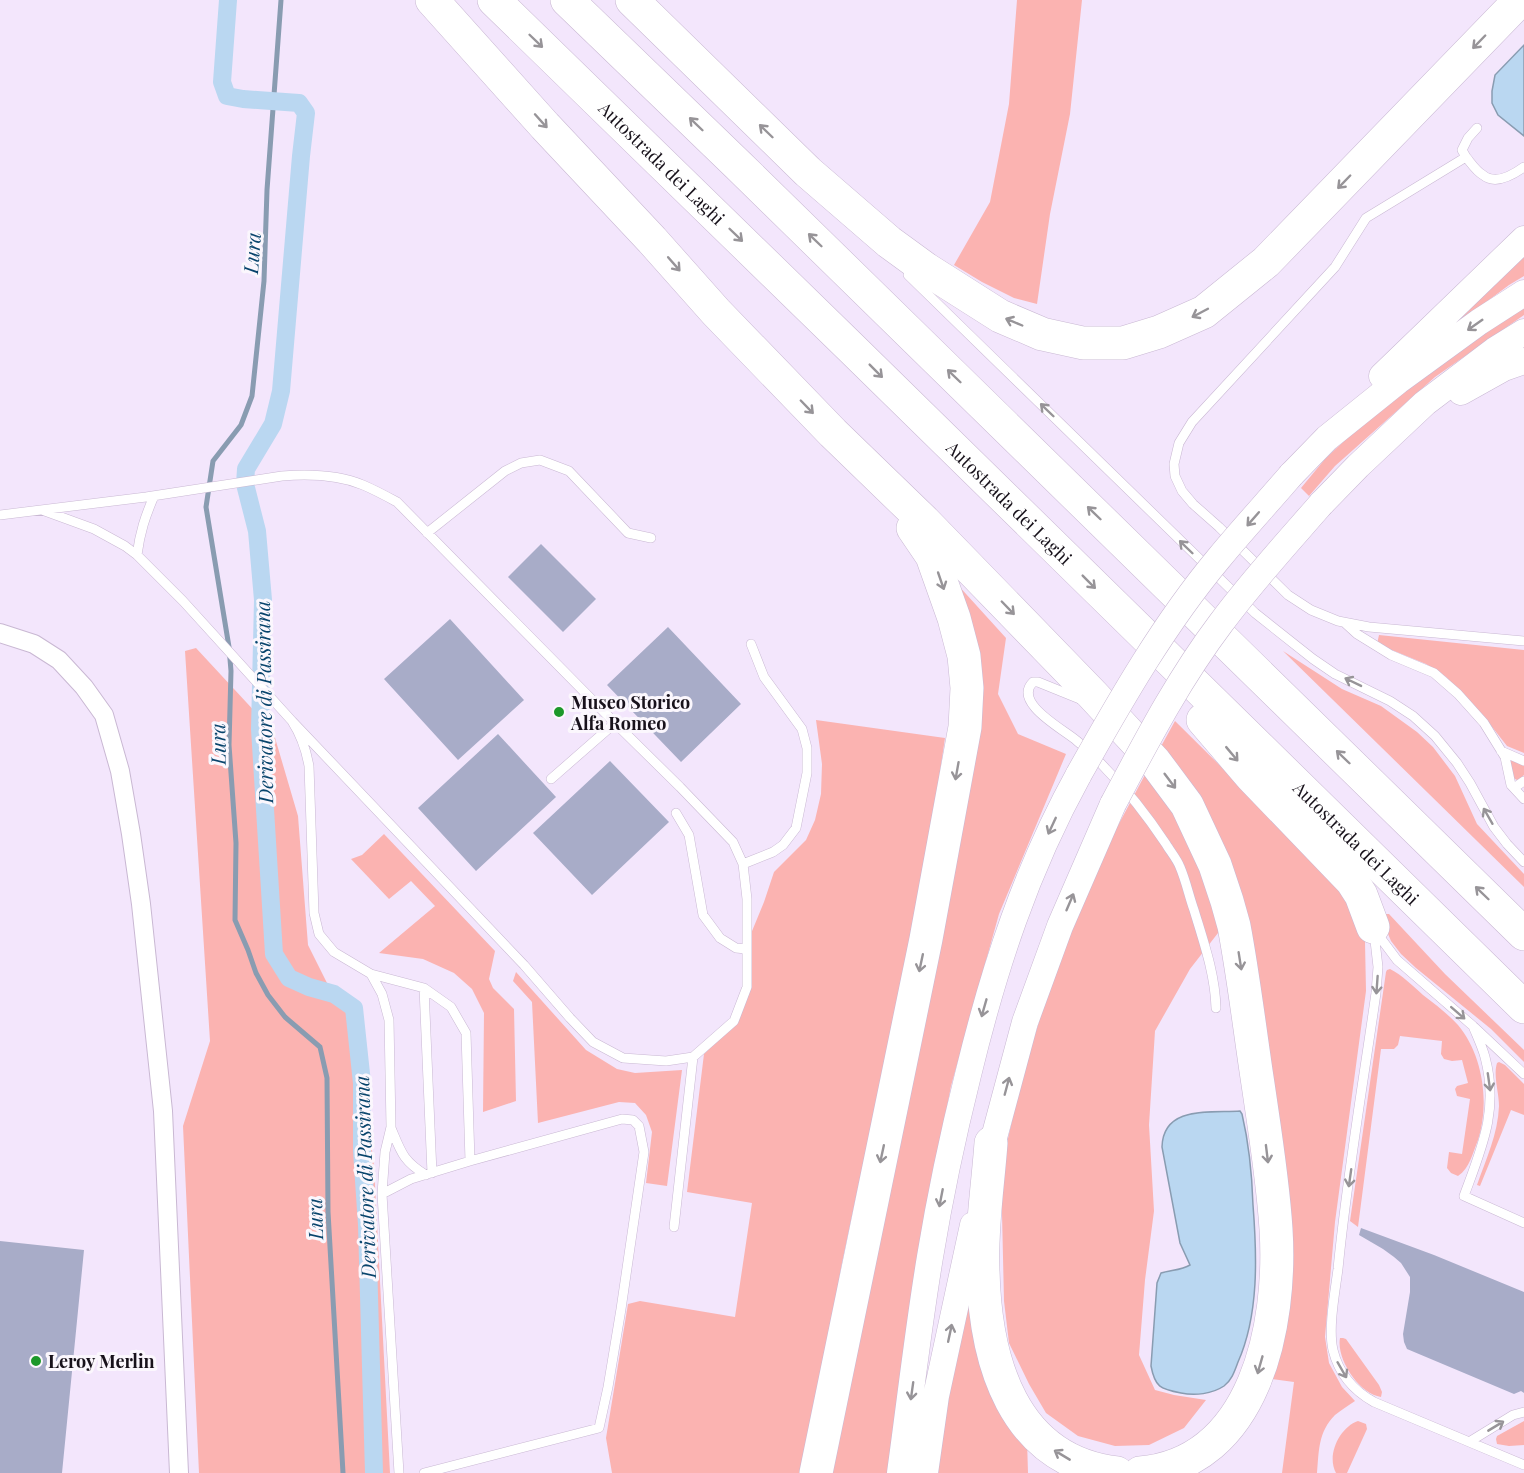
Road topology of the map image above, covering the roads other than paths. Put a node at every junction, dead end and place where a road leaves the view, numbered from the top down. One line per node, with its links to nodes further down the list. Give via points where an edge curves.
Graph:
1 (432, 0): 16 (highway, one-way to 16, via 716,312)
2 (494, 0): 25 (highway, Autostrada dei Laghi, one-way to 25)
3 (567, 0): 43 (highway, one-way to 3)
4 (632, 0): 9 (highway, one-way to 4)
5 (1520, 0): 9 (highway, one-way to 9, via 1266,262 1204,312 1123,343 1083,343 1042,334 1000,316 889,242)
6 (1477, 128): 7 (lane, via 1462,150)
7 (1466, 157): 8 (lane, via 1491,179 1504,178); 26 (lane, via 1366,219 1335,267 1192,422 1179,443 1175,476 1193,504 1288,595 1311,610)
8 (1524, 167)
9 (808, 172): 11 (lane)
10 (1524, 239): 17 (main road, via 1361,396)
11 (884, 251)
12 (901, 267): 40 (lane, one-way to 12, via 1494,827 1470,783 1435,736 1390,701 1335,674 1254,613)
13 (1524, 293): 17 (main road, one-way to 17, via 1398,381)
14 (1524, 332): 18 (main road, via 1425,403)
15 (1524, 361): 18 (main road, via 1454,395)
16 (833, 433): 30 (highway, one-way to 30, via 924,521); 65 (highway, one-way to 65, via 908,521 932,556 954,618 967,688 965,727 926,939)
17 (1327, 438): 66 (main road, one-way to 66, bridge, via 1218,558 1152,650 1060,809 1031,873 979,1026 956,1122 930,1257)
18 (1358, 466): 53 (main road, one-way to 18, bridge, via 1025,1022 1060,926 1113,804 1158,719 1250,585)
19 (154, 496): 20 (lane); 22 (lane, via 299,474 327,476 360,484 398,502); 24 (lane, via 143,520)
20 (40, 509): 21 (lane); 24 (lane, via 94,529)
21 (0, 515)
22 (428, 533): 23 (lane, via 505,471 540,460 570,471 628,533); 32 (lane)
23 (651, 538)
24 (137, 555): 31 (lane)
25 (1117, 610): 42 (highway, one-way to 42, via 1244,768 1352,880); 47 (highway, Autostrada dei Laghi)
26 (1344, 622): 28 (lane); 33 (lane, via 1391,655 1434,673 1484,723)
27 (0, 633): 62 (street, via 34,644 59,660 84,687 104,715 120,771 141,904 163,1111)
28 (1524, 641)
29 (751, 644): 41 (lane, via 764,677 802,729 807,773 796,828 773,852)
30 (1107, 711): 48 (lane, via 1038,682 1033,682 1028,690 1036,708 1075,739 1139,805 1180,866 1210,960); 69 (highway, one-way to 69, via 1155,762 1187,805 1227,901 1239,953 1276,1230 1273,1308 1259,1371 1249,1396 1233,1422 1213,1443 1177,1465)
31 (292, 721): 45 (lane, via 301,734 309,766 314,914 319,934 334,952); 50 (lane, via 593,1042 623,1058 666,1061)
32 (615, 723): 35 (lane); 41 (lane, via 733,842)
33 (1501, 751): 34 (lane); 37 (lane)
34 (1524, 761)
35 (551, 779)
36 (1524, 781): 37 (lane)
37 (1514, 788): 38 (lane)
38 (1524, 799)
39 (676, 813): 44 (lane, via 689,835 703,915 720,938)
40 (1524, 862)
41 (743, 864): 44 (lane)
42 (1373, 927): 49 (lane, one-way to 49, via 1397,960); 60 (lane, one-way to 60, via 1378,967 1376,993 1341,1242 1333,1348 1340,1370 1357,1392)
43 (1524, 934)
44 (746, 949): 50 (lane, via 747,987 734,1021)
45 (371, 974): 46 (lane); 52 (lane, via 389,1020)
46 (424, 988): 54 (lane, via 451,1007 466,1033); 55 (lane)
47 (1524, 1007)
48 (1216, 1008)
49 (1473, 1026): 51 (lane); 57 (lane, one-way to 57, via 1490,1083 1490,1113 1484,1144 1464,1196)
50 (693, 1057): 58 (lane)
51 (1524, 1074)
52 (391, 1127): 55 (lane, via 411,1166); 56 (lane)
53 (992, 1143): 67 (main road, one-way to 53, via 936,1396); 68 (highway, one-way to 53, via 1080,1465 1042,1442 1017,1412 1005,1389 988,1329 982,1270)
54 (470, 1161): 55 (lane); 64 (lane, via 622,1119 639,1125 644,1152 599,1428)
55 (429, 1174): 56 (lane)
56 (382, 1194): 63 (lane)
57 (1524, 1223)
58 (675, 1227)
59 (1524, 1412): 60 (lane, one-way to 59)
60 (1469, 1442): 61 (lane)
61 (1524, 1465)
62 (179, 1473)
63 (399, 1473)
64 (424, 1473)
65 (816, 1473)
66 (900, 1473)
67 (925, 1473)
68 (1117, 1473)
69 (1140, 1473)

